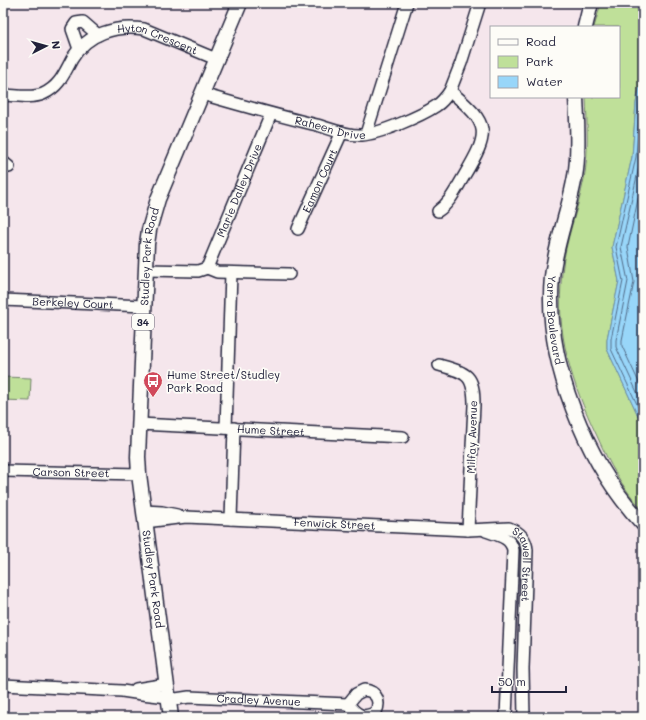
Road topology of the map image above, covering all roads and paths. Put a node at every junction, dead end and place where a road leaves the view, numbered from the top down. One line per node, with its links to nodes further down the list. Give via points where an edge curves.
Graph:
1 (240, 3): 8 (main road, Studley Park Road / 34)
2 (407, 3): 15 (street)
3 (480, 3): 9 (street, Raheen Drive)
4 (591, 3): 5 (main road)
5 (586, 26)
6 (98, 35): 7 (street, Hyton Crescent); 7 (street, via 83,22 76,23 72,29); 8 (street, Hyton Crescent, via 117,29 144,29)
7 (79, 49): 10 (street, Hyton Crescent, via 62,78 50,90 35,96)
8 (216, 59): 11 (main road, Studley Park Road / 34)
9 (450, 91): 15 (street, Raheen Drive, via 436,106 423,113 388,129); 16 (street, via 476,115 480,122 482,141 476,157 449,202)
10 (3, 94)
11 (202, 94): 13 (street, Raheen Drive); 19 (main road, Studley Park Road / 34, via 153,215 147,244)
12 (576, 98): 32 (main road, Yarra Boulevard, via 576,171 552,277 551,310 554,341 564,384 588,442 617,493)
13 (271, 114): 14 (street, Raheen Drive); 18 (street, Marie Dalley Drive)
14 (342, 132): 15 (street, Raheen Drive); 17 (street, Eamon Court)
15 (366, 134)
16 (438, 211)
17 (298, 229)
18 (207, 268): 19 (street, via 198,271); 20 (street)
19 (146, 270): 23 (main road, Studley Park Road / 34)
20 (231, 273): 21 (street); 26 (street)
21 (289, 274)
22 (3, 300): 23 (street, Berkeley Court)
23 (144, 306): 25 (main road, Studley Park Road / 34)
24 (439, 365): 33 (street, Milfay Avenue, via 463,373 473,388)
25 (139, 424): 26 (street, Hume Street); 29 (main road, Studley Park Road / 34)
26 (230, 428): 27 (street, Hume Street); 31 (street)
27 (403, 437)
28 (3, 471): 29 (street, Carson Street)
29 (139, 474): 30 (main road, Studley Park Road / 34)
30 (144, 517): 31 (street, Fenwick Street, via 166,512 186,517); 36 (main road, Studley Park Road / 34)
31 (231, 519): 33 (street, Fenwick Street)
32 (643, 524)
33 (468, 530): 34 (street, Fenwick Street)
34 (484, 530): 39 (street, Stawell Street, via 510,542 513,550); 40 (street, Stawell Street, via 509,528 520,535 526,544)
35 (3, 685): 36 (street, Cradley Avenue)
36 (168, 694): 37 (street, Cradley Avenue); 38 (main road, Studley Park Road / 34)
37 (348, 704)
38 (171, 717)
39 (506, 717)
40 (524, 717)

